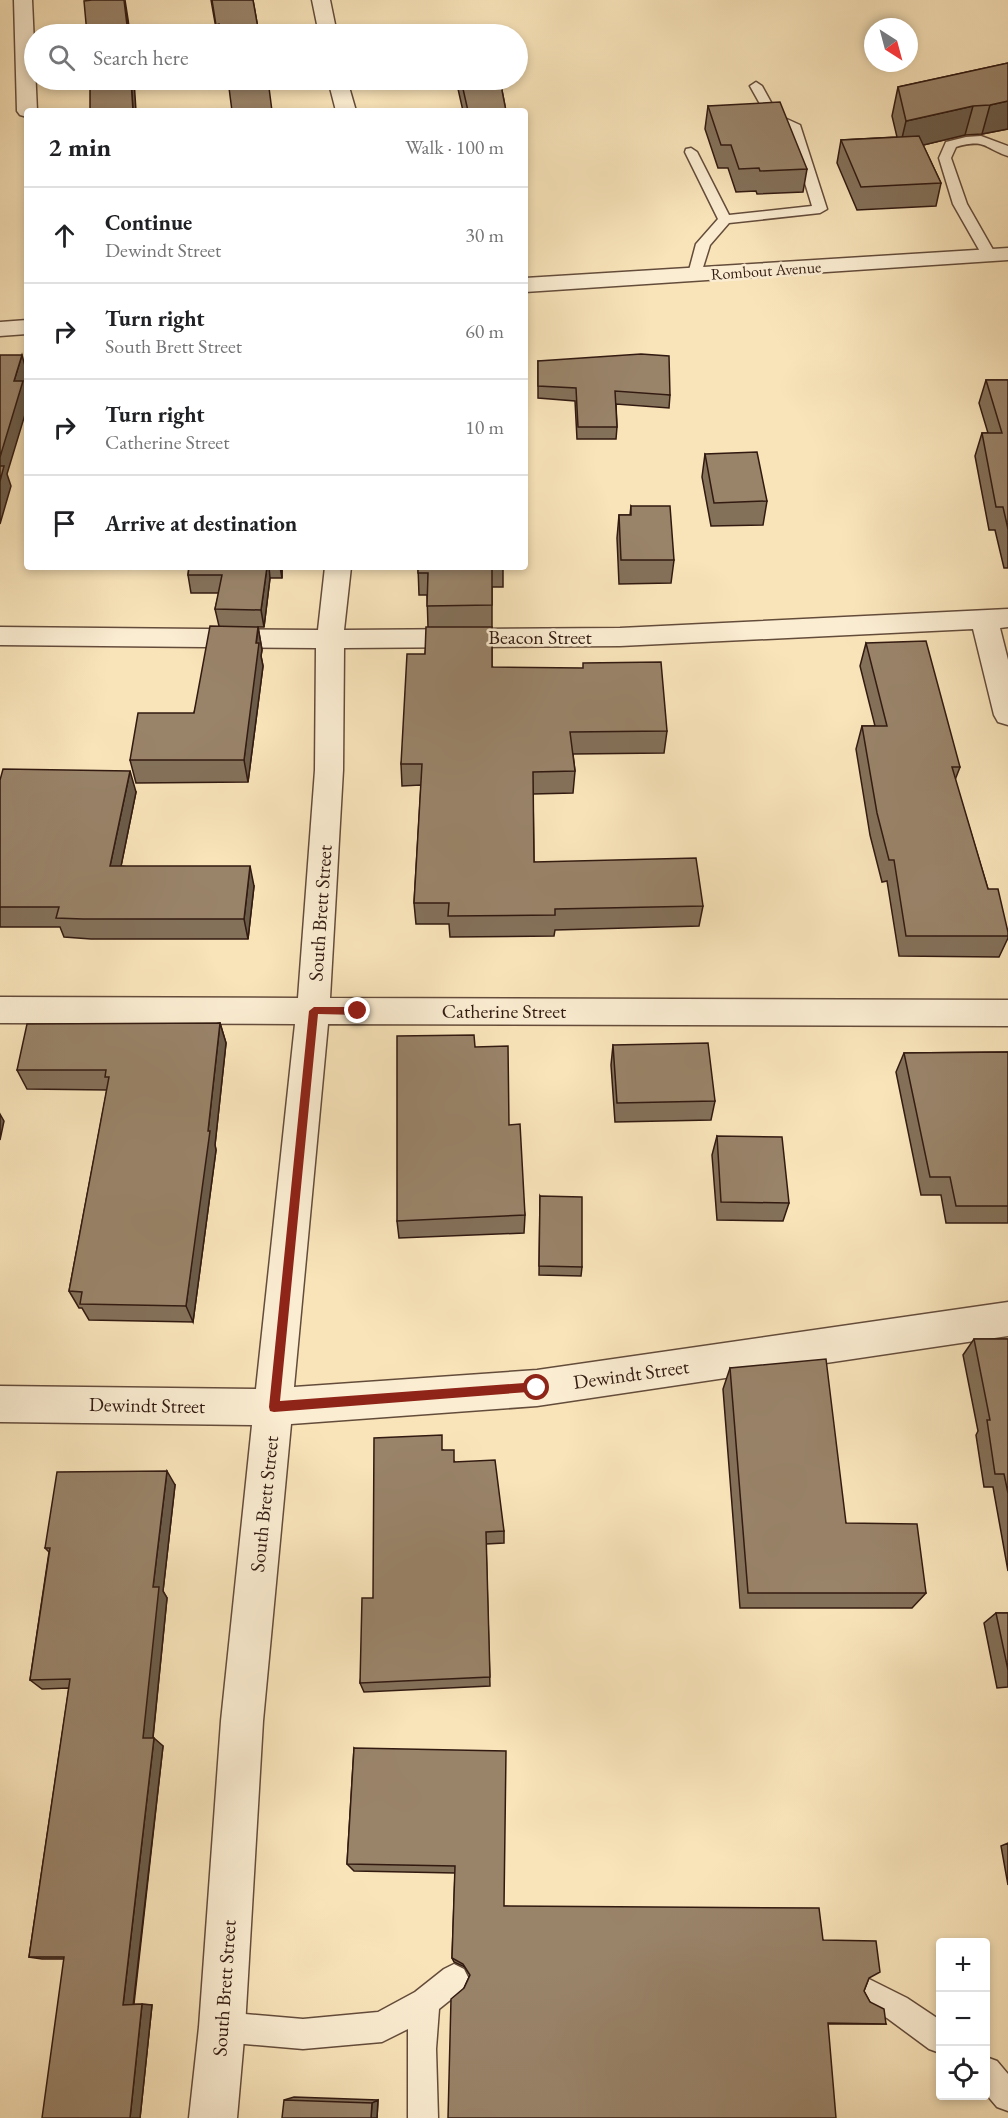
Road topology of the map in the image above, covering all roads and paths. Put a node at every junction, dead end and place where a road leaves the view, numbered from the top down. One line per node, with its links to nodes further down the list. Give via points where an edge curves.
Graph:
1 (23, 0): 4 (street)
2 (321, 0): 3 (street)
3 (326, 24)
4 (24, 28)
5 (756, 86): 12 (lane, via 773,117 794,125 820,209)
6 (26, 90): 8 (street)
7 (341, 90): 9 (street)
8 (27, 108)
9 (345, 108)
10 (691, 152): 12 (lane)
11 (1008, 152): 13 (lane, via 990,140 963,140 951,145 945,158 960,204)
12 (725, 219): 14 (lane, via 703,244)
13 (998, 255): 14 (street, Rombout Avenue)
14 (695, 274): 15 (street, Rombout Avenue)
15 (528, 285)
16 (24, 327): 17 (street)
17 (0, 329)
18 (338, 570): 21 (street, South Brett Street)
19 (996, 618): 21 (street, Beacon Street, via 620,637); 22 (street)
20 (0, 636): 21 (street, Beacon Street)
21 (330, 639): 24 (street, South Brett Street, via 329,770)
22 (1008, 715)
23 (0, 1010): 24 (street, Catherine Street)
24 (314, 1011): 25 (street, Catherine Street); 28 (street, South Brett Street)
25 (1008, 1013)
26 (1008, 1319): 28 (street, Dewindt Street, via 537,1388)
27 (0, 1404): 28 (street, Dewindt Street)
28 (274, 1407): 32 (street, South Brett Street, via 242,1721)
29 (454, 1979): 31 (lane)
30 (865, 1992): 33 (lane)
31 (426, 2002): 32 (lane, via 382,2027 303,2034); 37 (lane, via 421,2049)
32 (222, 2027): 36 (street, South Brett Street)
33 (936, 2035)
34 (990, 2076): 35 (lane)
35 (1008, 2096)
36 (213, 2118)
37 (423, 2118)

